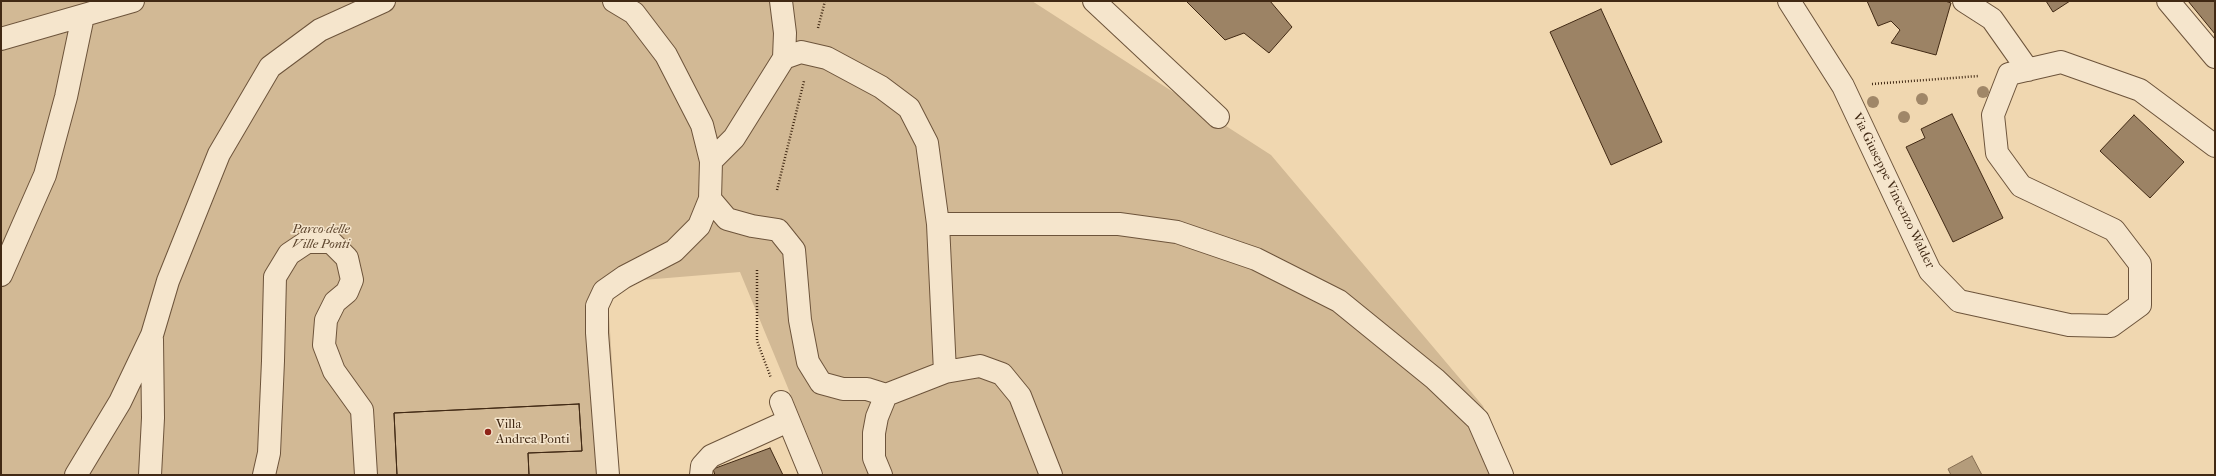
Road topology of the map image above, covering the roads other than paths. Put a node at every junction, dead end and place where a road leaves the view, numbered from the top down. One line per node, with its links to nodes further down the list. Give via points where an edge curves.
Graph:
1 (133, 1): 9 (street)
2 (384, 1): 20 (street, via 320,30 270,67 219,154 168,281)
3 (614, 1): 16 (street, via 634,13 666,55 702,125)
4 (781, 1): 12 (street, via 785,34)
5 (1094, 1): 14 (street)
6 (1789, 1): 13 (street, Via Giuseppe Vincenzo Walder, via 1842,86 1930,271 1959,301 2070,324 2110,326 2140,305 2140,264 2114,230 2021,186 1997,153 1993,115)
7 (1964, 1): 13 (street, via 1992,19)
8 (2168, 1): 11 (street)
9 (83, 16): 10 (street); 19 (street, via 66,97 45,175)
10 (1, 39)
11 (2215, 57)
12 (784, 58): 16 (street, via 734,138); 18 (street, via 801,52 827,58 881,87 909,108 927,143)
13 (2019, 72): 15 (street, via 2061,62 2140,90)
14 (1218, 117)
15 (2215, 146)
16 (711, 161): 17 (street)
17 (710, 199): 22 (street, via 727,219 778,230 794,250 800,320 808,362 821,383 843,388 867,389); 27 (street, via 699,226 674,251 624,277 604,291 597,306)
18 (938, 224): 21 (street); 32 (street, via 1119,224 1177,232 1256,259 1339,301 1434,379 1478,420)
19 (1, 274)
20 (152, 335): 23 (street, via 120,402); 24 (street, via 153,418)
21 (945, 372): 22 (street); 31 (street, via 980,366 1002,374 1020,396)
22 (886, 395): 30 (street, via 874,433 874,458)
23 (76, 475)
24 (150, 475)
25 (264, 475): 26 (street, via 269,453 275,277 289,254 307,242 331,242 347,258 352,280 347,292 335,302 326,320 324,346 334,371 362,410)
26 (366, 475)
27 (608, 475)
28 (701, 475): 29 (street, via 702,466 711,456 784,411)
29 (811, 475)
30 (881, 475)
31 (1051, 475)
32 (1502, 475)

